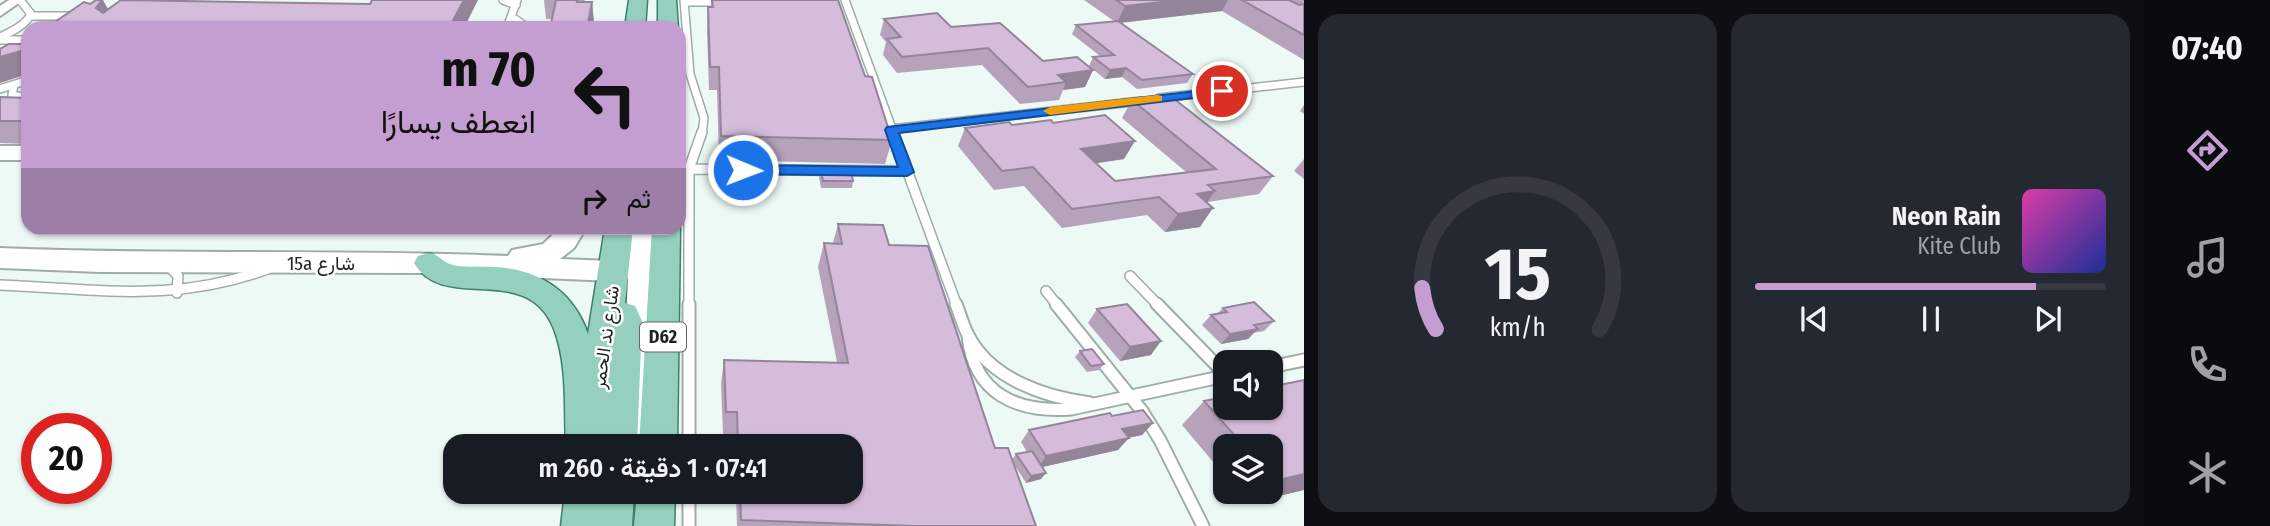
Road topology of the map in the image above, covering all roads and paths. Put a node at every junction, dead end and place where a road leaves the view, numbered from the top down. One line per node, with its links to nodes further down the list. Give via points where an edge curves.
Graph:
1 (19, 0): 10 (street); 11 (lane)
2 (503, 0): 6 (lane)
3 (638, 0): 19 (main road)
4 (678, 1): 7 (lane); 20 (main road); 21 (lane)
5 (845, 1): 8 (lane); 35 (lane)
6 (517, 2): 13 (lane)
7 (724, 2)
8 (832, 2)
9 (77, 10): 12 (lane)
10 (0, 12)
11 (31, 16): 12 (lane); 15 (lane)
12 (70, 16): 14 (lane, via 86,16); 16 (lane)
13 (512, 18): 17 (lane); 18 (lane)
14 (82, 19)
15 (25, 21)
16 (64, 21)
17 (510, 21)
18 (517, 21)
19 (636, 21)
20 (671, 21)
21 (681, 21)
22 (21, 24): 23 (lane)
23 (0, 38): 25 (lane)
24 (21, 40): 25 (lane)
25 (9, 43): 26 (lane)
26 (0, 46)
27 (686, 50): 38 (lane, via 704,118)
28 (21, 82): 30 (lane)
29 (1304, 82): 35 (lane)
30 (14, 85): 31 (lane); 32 (lane)
31 (0, 89)
32 (12, 95): 33 (lane); 34 (lane)
33 (21, 97)
34 (0, 100)
35 (891, 130): 39 (lane)
36 (0, 153): 37 (main road)
37 (21, 153)
38 (689, 169): 39 (lane); 65 (lane)
39 (907, 172): 53 (lane)
40 (569, 235): 47 (main road, via 562,246 542,255)
41 (626, 235): 43 (main road, شارع ند الحمر / D62)
42 (644, 235): 43 (main road)
43 (647, 255): 47 (main road, 15a شارع); 52 (main road, شارع ند الحمر / D62); 63 (main road); 64 (main road, شارع ند الحمر / D62)
44 (0, 258): 45 (main road, 15a شارع)
45 (165, 262): 46 (main road, 15a شارع); 51 (lane, via 180,280)
46 (283, 262): 47 (main road, 15a شارع); 51 (lane, via 232,283)
47 (429, 263): 60 (main road, via 451,275 525,283 558,305 576,350)
48 (1129, 276): 54 (lane)
49 (0, 285): 51 (lane)
50 (1046, 291): 58 (lane)
51 (177, 293)
52 (608, 314): 61 (main road, شارع ند الحمر / D62); 62 (main road, via 621,313 626,321)
53 (968, 336): 59 (lane, via 978,352 1016,382 1066,401); 59 (lane, via 973,368 1006,398 1052,413)
54 (1213, 362)
55 (1302, 362): 56 (lane)
56 (1283, 365)
57 (1213, 377): 58 (lane)
58 (1129, 395): 59 (lane); 76 (lane, via 1160,440)
59 (1090, 403)
60 (586, 434)
61 (589, 434)
62 (619, 434)
63 (639, 434)
64 (657, 434)
65 (689, 434)
66 (583, 504): 71 (main road)
67 (614, 504): 72 (main road)
68 (638, 504): 73 (main road)
69 (655, 504): 74 (main road)
70 (689, 504): 75 (lane)
71 (581, 526)
72 (612, 526)
73 (641, 526)
74 (654, 526)
75 (689, 526)
76 (1203, 526)

